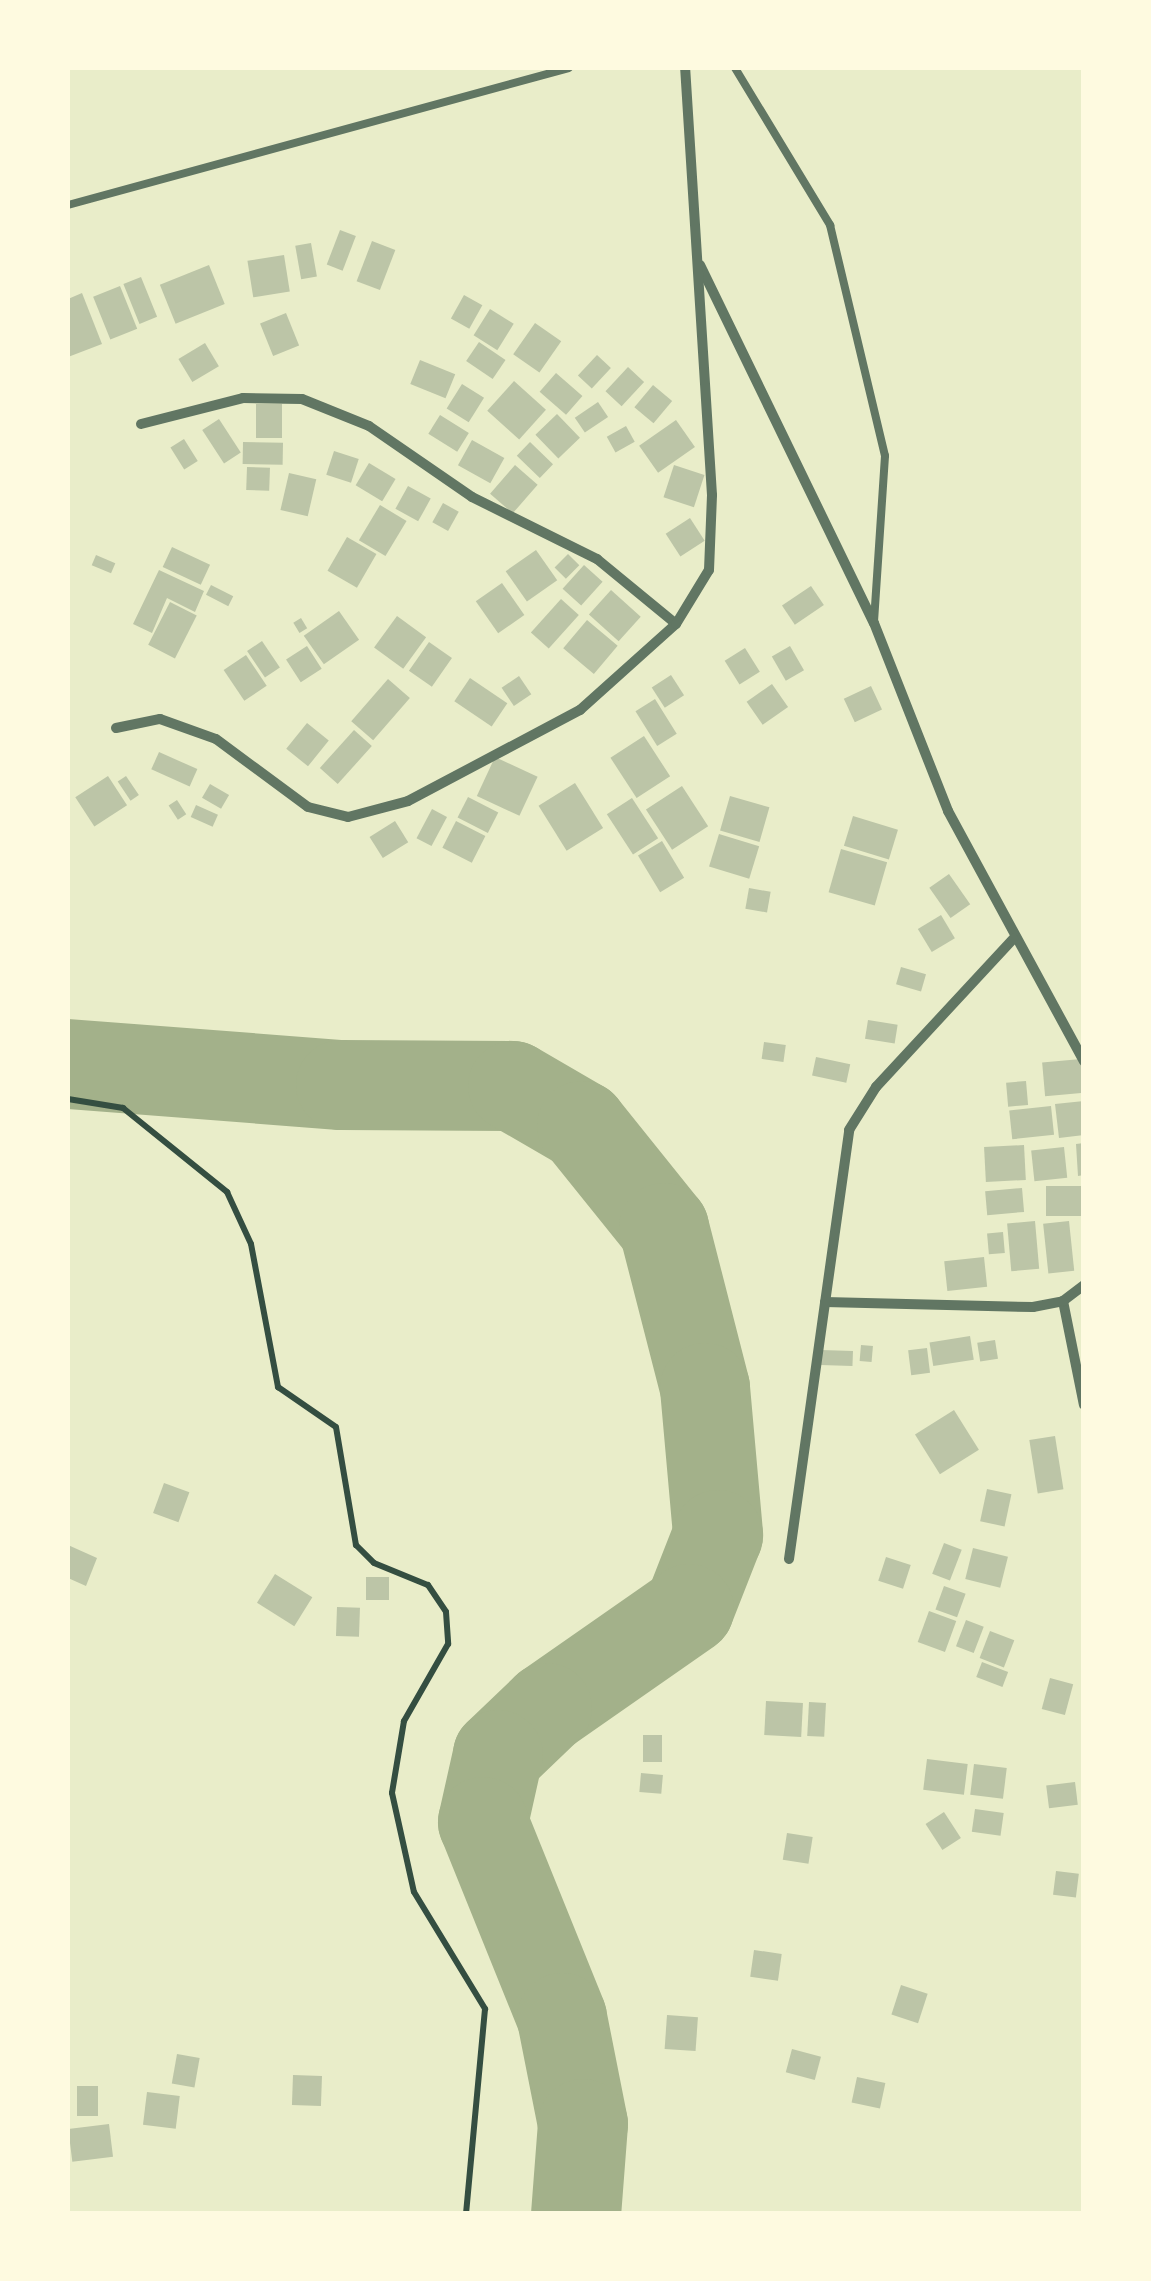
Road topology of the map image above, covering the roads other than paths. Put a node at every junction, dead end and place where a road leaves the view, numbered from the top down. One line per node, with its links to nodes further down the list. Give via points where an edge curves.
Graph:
1 (569, 68): 4 (lane)
2 (686, 68): 5 (street)
3 (736, 68): 7 (lane, via 830,225 885,456)
4 (68, 205)
5 (697, 260): 7 (street); 8 (street, via 708,570)
6 (142, 424): 8 (street, via 242,398 302,399 369,426 472,498 597,559)
7 (874, 623): 10 (street, via 948,812)
8 (676, 624): 9 (street, via 580,710 408,801 348,817 308,806 216,739 160,719)
9 (116, 728)
10 (1014, 940): 11 (street); 13 (street, via 876,1087 848,1130)
11 (1084, 1062)
12 (1084, 1285): 14 (street)
13 (825, 1302): 14 (street, via 964,1310); 16 (street)
14 (1064, 1302): 15 (street)
15 (1084, 1405)
16 (790, 1559)

